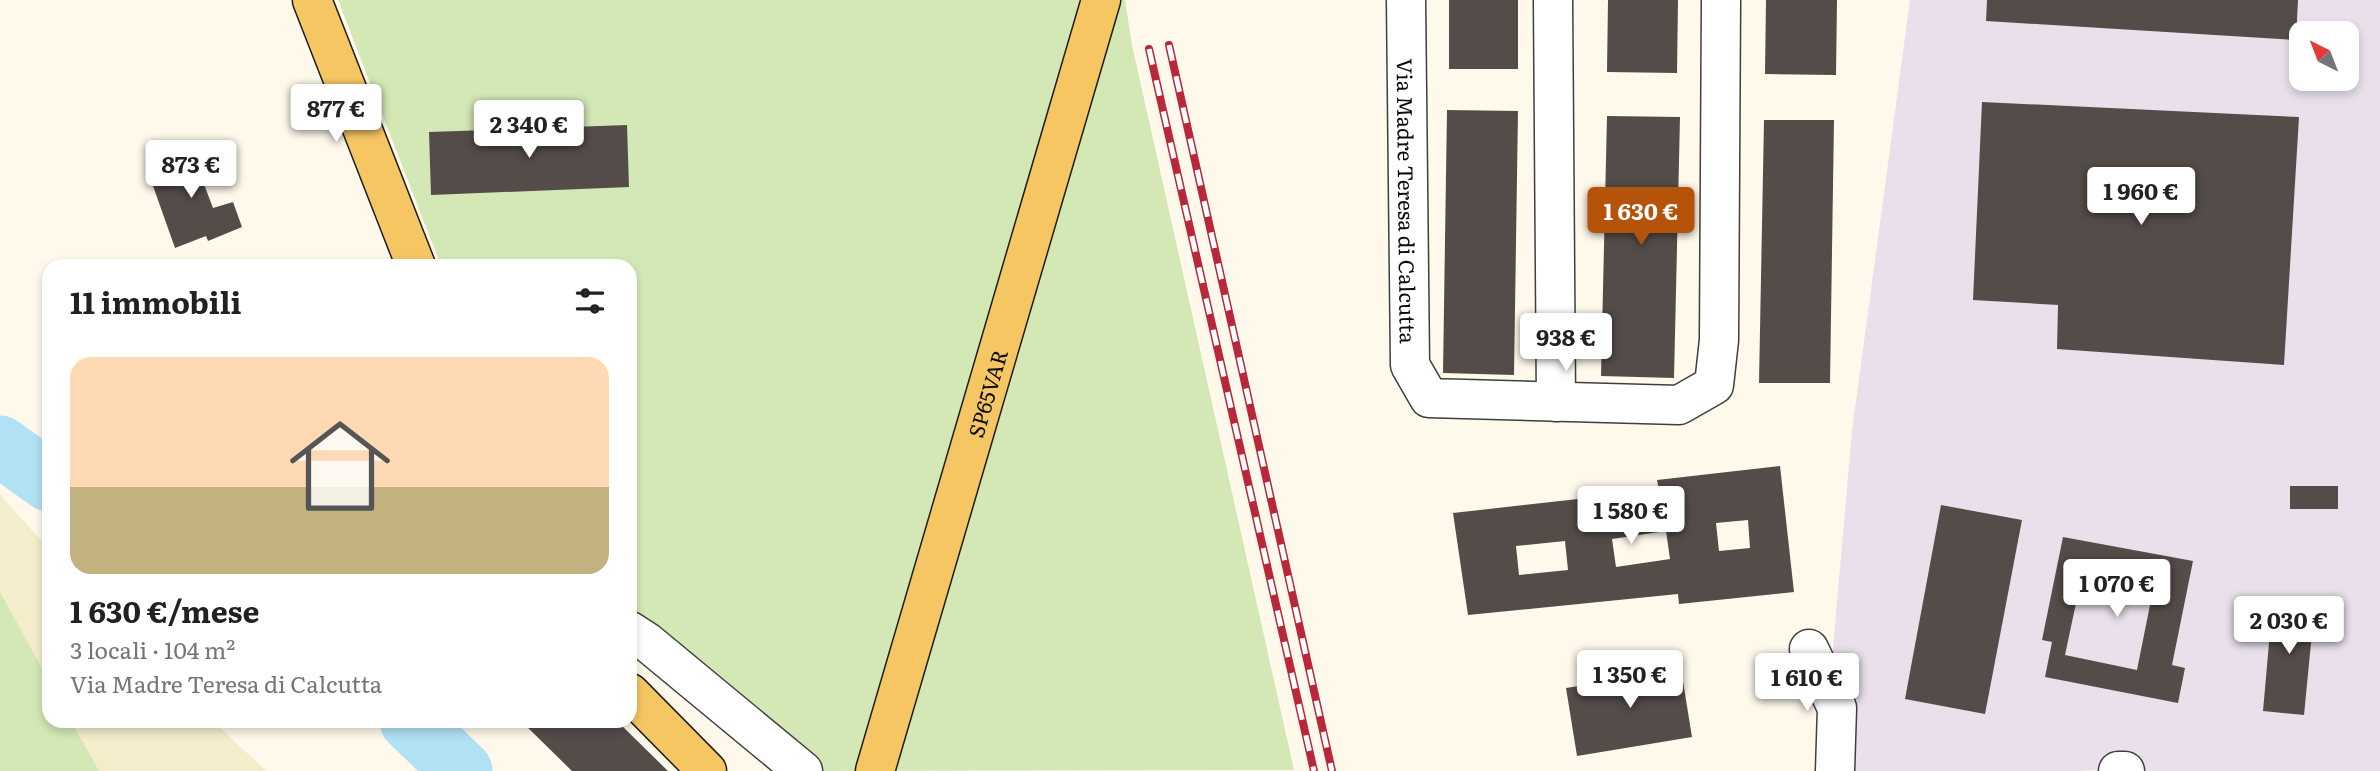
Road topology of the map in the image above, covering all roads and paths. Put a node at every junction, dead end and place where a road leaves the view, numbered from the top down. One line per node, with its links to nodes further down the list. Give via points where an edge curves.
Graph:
1 (312, 0): 6 (main road)
2 (1406, 0): 7 (street, Via Madre Teresa di Calcutta, via 1410,365 1429,398)
3 (1553, 0): 7 (street)
4 (1721, 0): 7 (street, Via Madre Teresa di Calcutta, via 1719,340 1714,385 1679,405)
5 (1099, 7): 13 (main road, SP65VAR)
6 (413, 259)
7 (1556, 402)
8 (637, 636): 12 (street)
9 (1809, 649): 14 (street, via 1837,708)
10 (637, 701): 11 (main road)
11 (706, 771)
12 (803, 771)
13 (875, 771)
14 (1835, 771)
15 (2118, 771): 16 (street)
16 (2125, 771)

